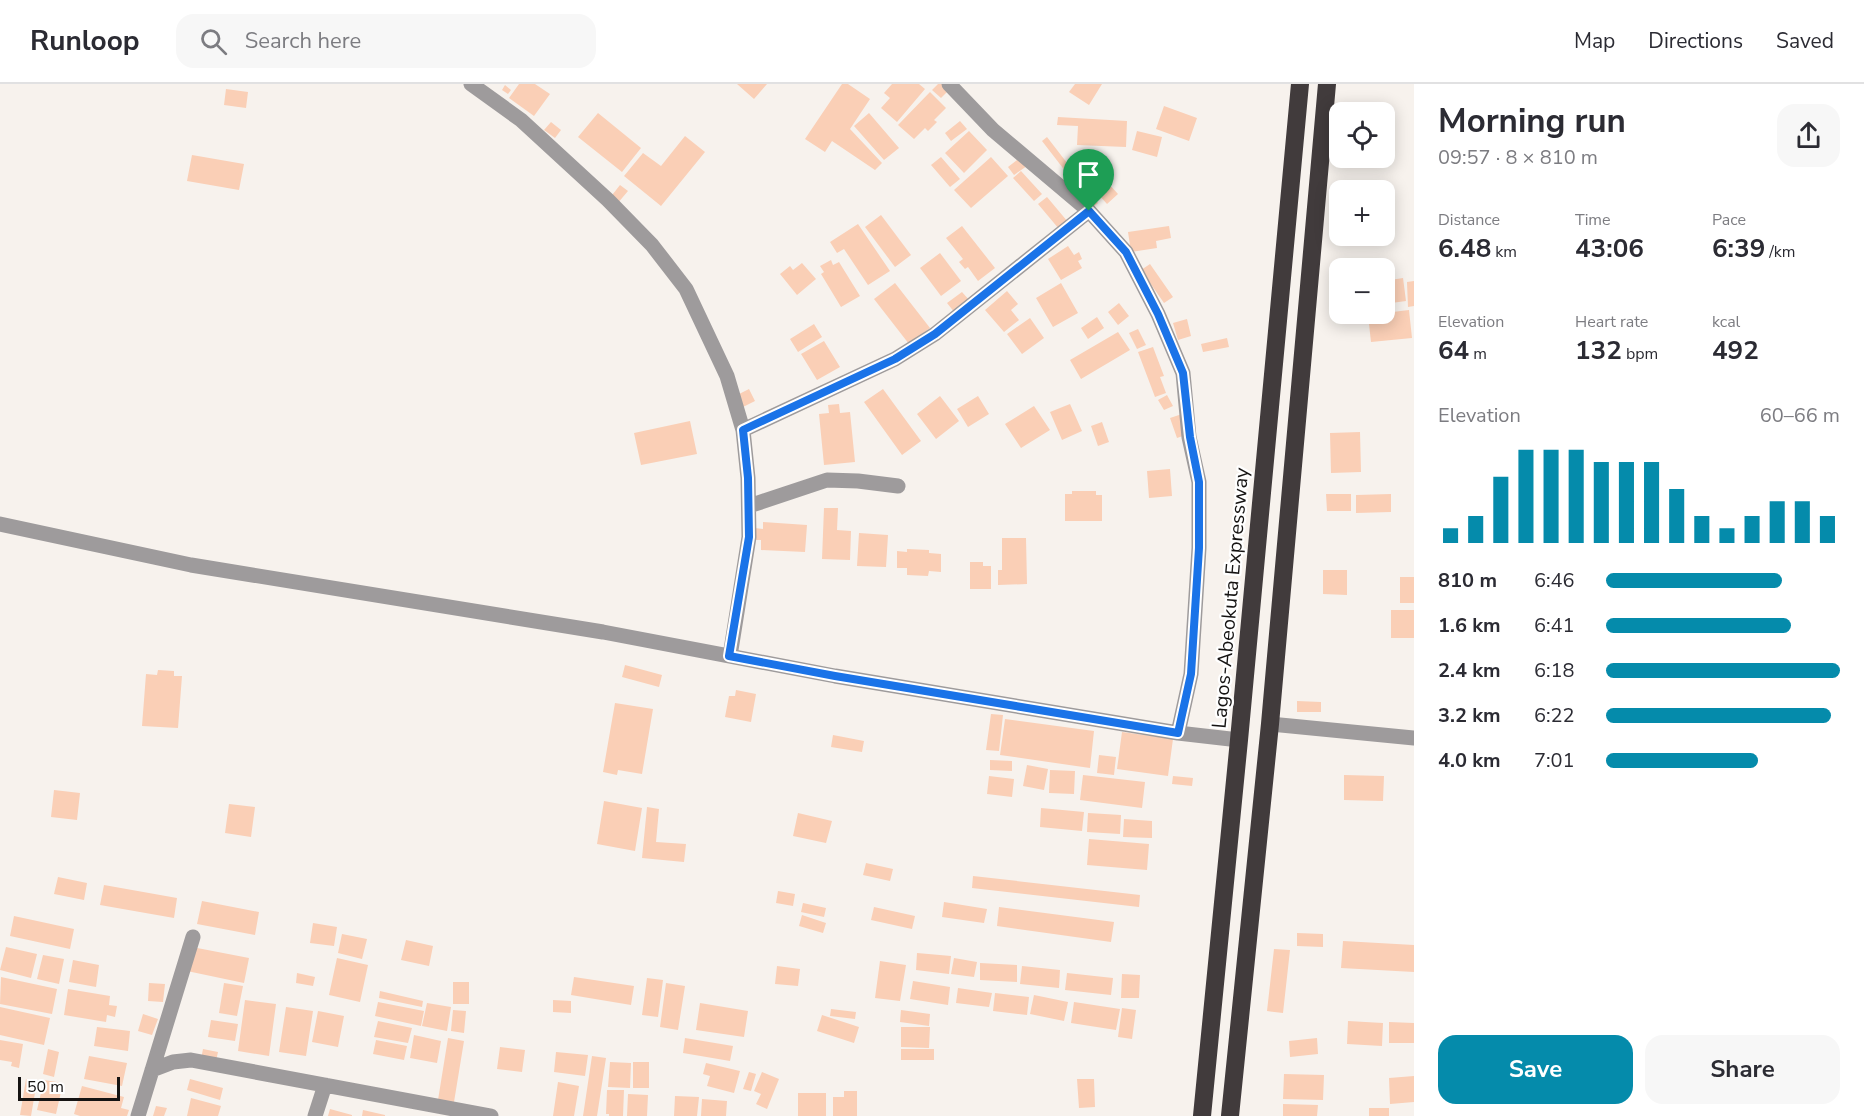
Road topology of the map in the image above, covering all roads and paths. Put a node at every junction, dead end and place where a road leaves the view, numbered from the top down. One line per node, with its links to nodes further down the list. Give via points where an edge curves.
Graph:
1 (471, 84): 6 (street, via 521,120 652,245 686,289 727,376)
2 (949, 84): 5 (street, via 993,130)
3 (1300, 84): 14 (highway, Lagos-Abeokuta Expressway)
4 (1327, 84): 11 (highway)
5 (1089, 211): 6 (street, via 935,334 895,359); 12 (street, via 1126,252 1183,373 1199,482 1199,548 1191,674)
6 (743, 430): 8 (street)
7 (898, 486): 8 (street, via 827,480)
8 (749, 506): 10 (street, via 749,537)
9 (0, 524): 10 (street, via 191,565)
10 (729, 656): 12 (street)
11 (1270, 724): 13 (street); 22 (highway)
12 (1178, 733): 14 (street)
13 (1414, 738)
14 (1239, 740): 21 (highway, Lagos-Abeokuta Expressway)
15 (193, 937): 16 (street)
16 (152, 1070): 17 (street, via 191,1060); 18 (street)
17 (325, 1085): 19 (street); 20 (street)
18 (138, 1116)
19 (315, 1116)
20 (491, 1116)
21 (1202, 1116)
22 (1230, 1116)

